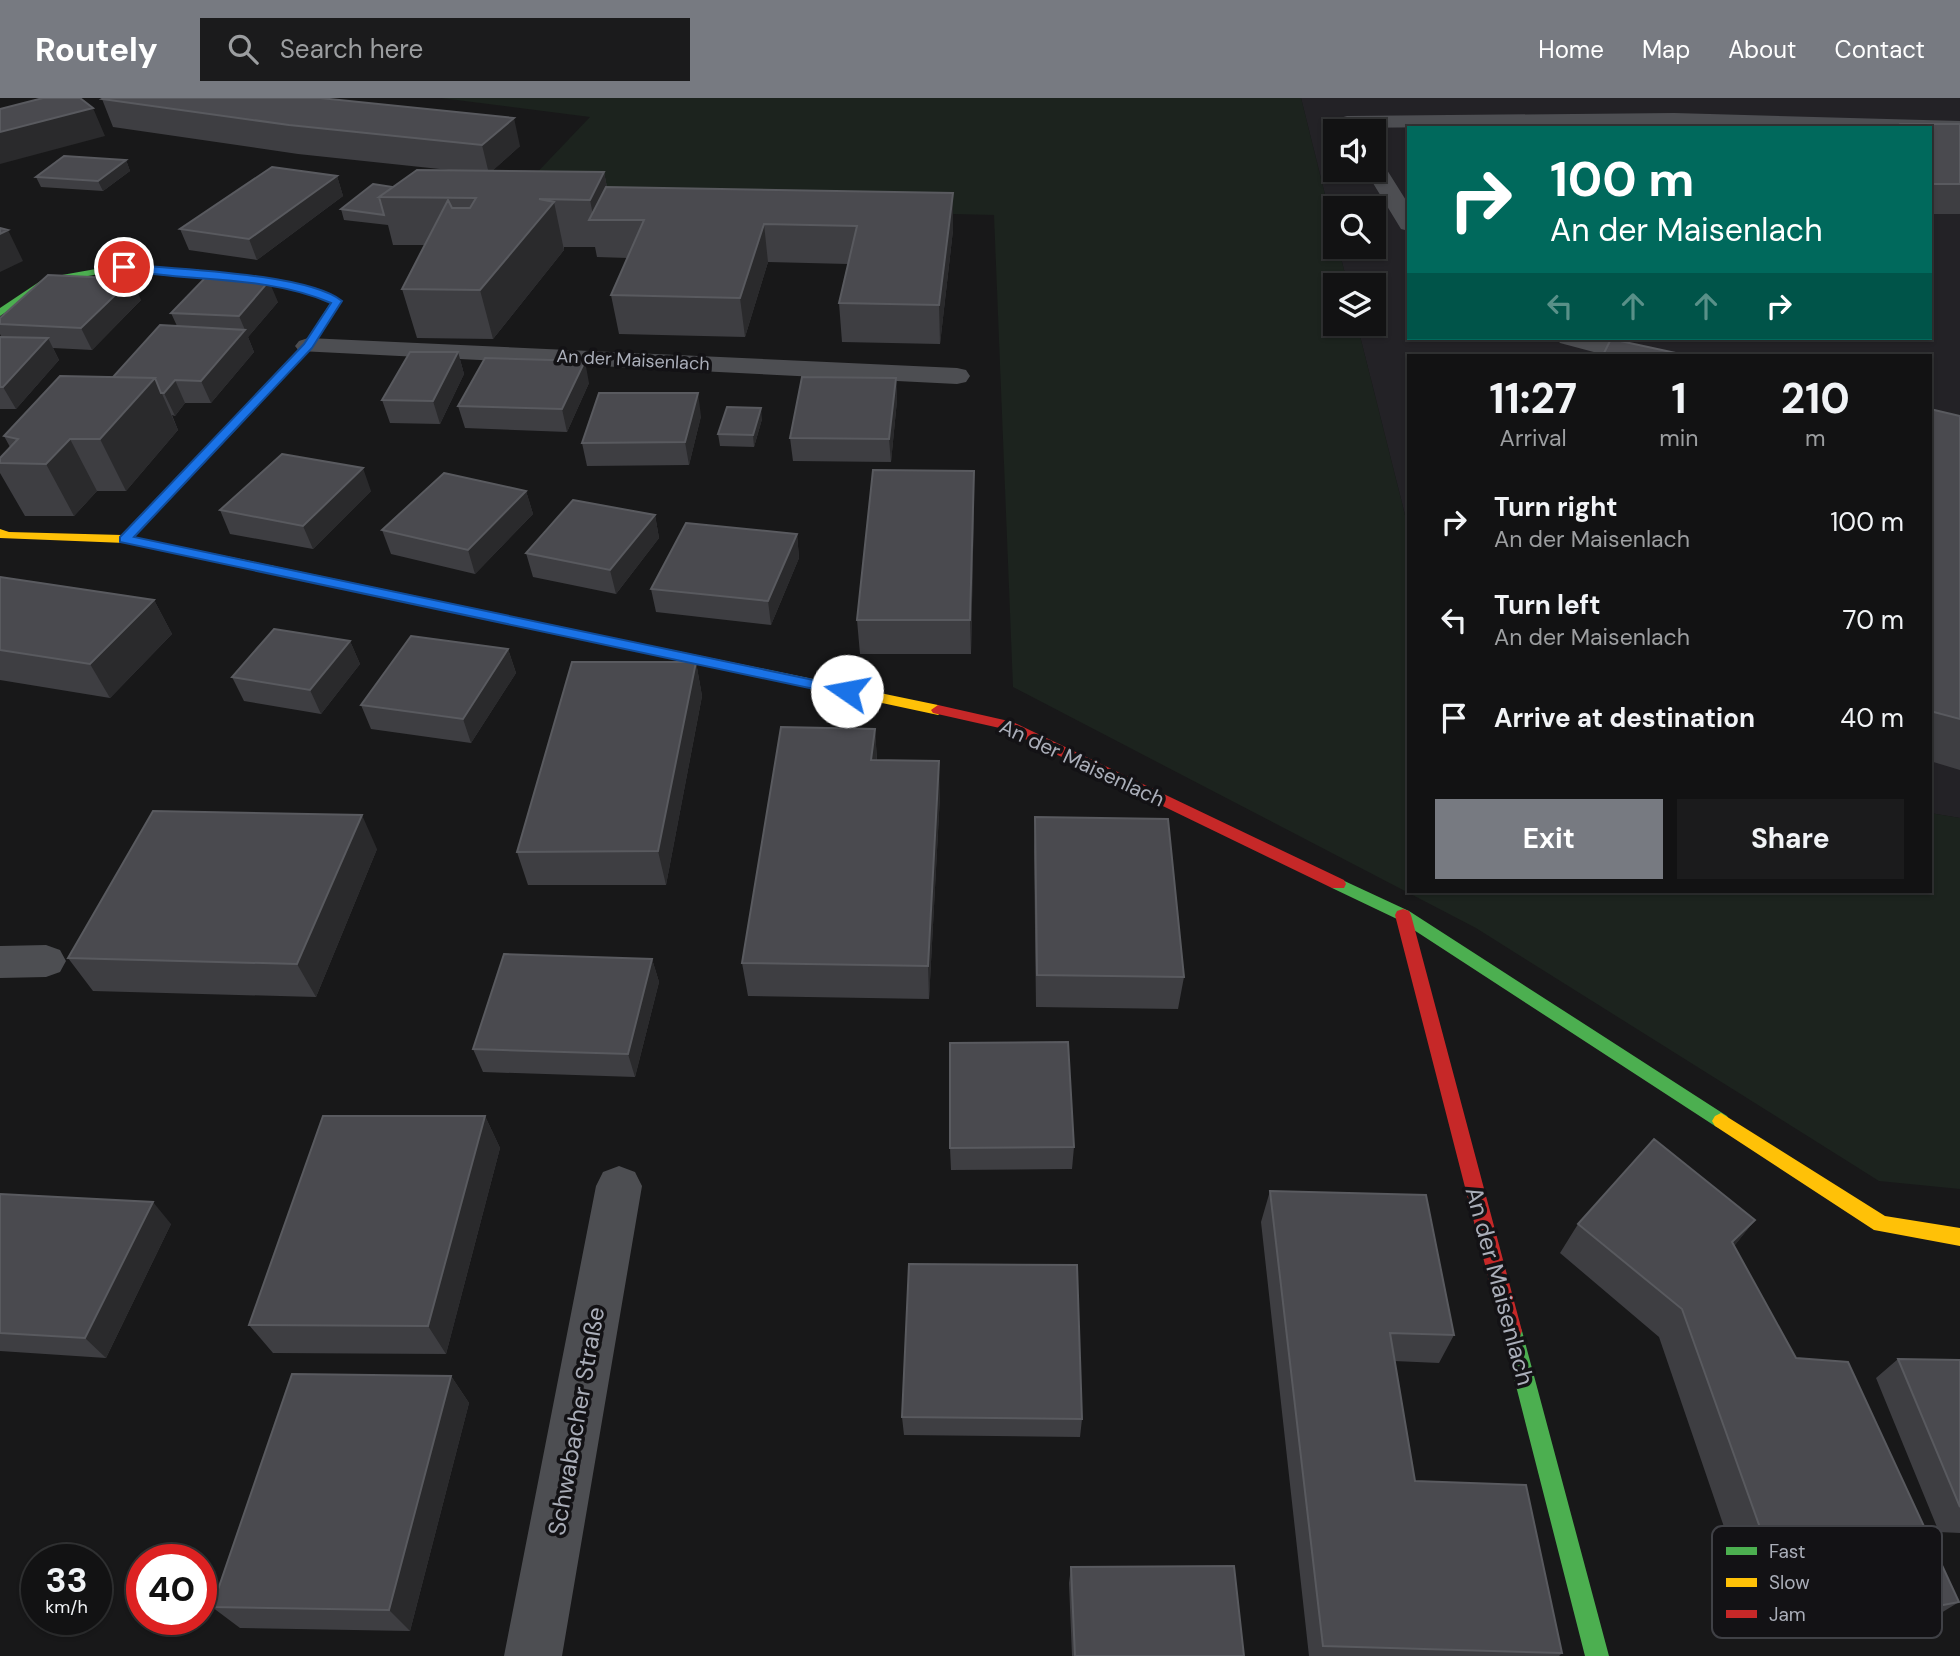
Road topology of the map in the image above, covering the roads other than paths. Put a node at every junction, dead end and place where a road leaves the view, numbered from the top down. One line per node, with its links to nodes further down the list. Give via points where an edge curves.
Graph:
1 (1338, 98): 2 (street)
2 (1346, 119)
3 (1386, 126): 4 (street, via 1674,119)
4 (1924, 126)
5 (1932, 126): 6 (street)
6 (1960, 127)
7 (1383, 182): 8 (street)
8 (1407, 221)
9 (0, 313): 11 (street, via 49,280 124,267 251,279 309,289 337,301)
10 (1577, 340): 12 (street)
11 (308, 346): 13 (street, An der Maisenlach); 15 (street)
12 (1630, 354)
13 (957, 376)
14 (0, 533): 15 (street, An der Maisenlach)
15 (125, 539): 16 (street, An der Maisenlach, via 1008,725)
16 (1403, 915): 20 (street, An der Maisenlach, via 1881,1224); 22 (street, An der Maisenlach)
17 (46, 961): 18 (street)
18 (0, 962)
19 (618, 1186): 21 (street, Schwabacher Straße)
20 (1960, 1237)
21 (533, 1656)
22 (1597, 1656)

